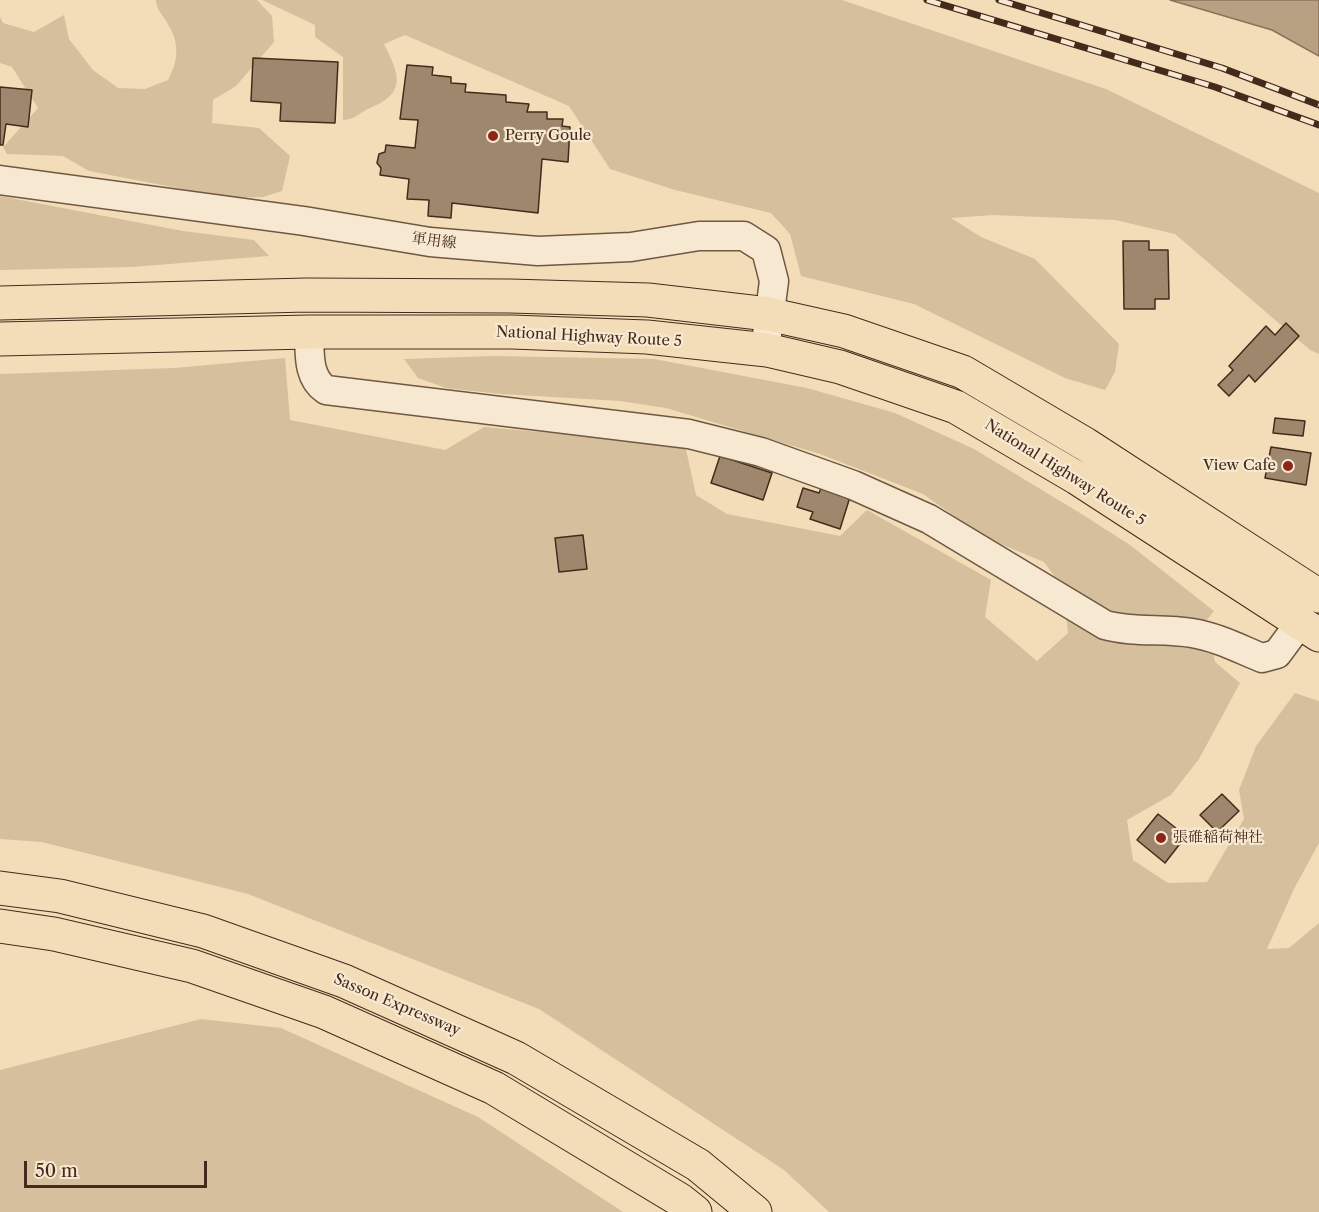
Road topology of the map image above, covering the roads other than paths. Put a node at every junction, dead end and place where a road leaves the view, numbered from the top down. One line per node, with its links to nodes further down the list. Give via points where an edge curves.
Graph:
1 (0, 180): 3 (street, 軍用線, via 430,242 538,252 631,247 699,236 744,236 766,250 774,281)
2 (0, 303): 3 (highway, via 306,295 510,296 648,300)
3 (768, 314): 6 (street, 軍用線); 7 (highway, via 844,331 963,372 1085,444)
4 (309, 332): 5 (highway, National Highway Route 5); 6 (highway, National Highway Route 5, via 512,332 647,337); 8 (street, via 311,368 316,383 326,390 678,433 761,452 853,485 929,519 1105,625 1122,630 1191,632 1262,658 1277,654)
5 (0, 339)
6 (767, 350): 8 (highway, National Highway Route 5, via 840,367 957,407 1077,478)
7 (1319, 596)
8 (1310, 629)
9 (0, 888): 12 (highway, Sasson Expressway, via 60,896 203,932 344,981 516,1058 698,1165)
10 (0, 926): 11 (highway, via 54,934 192,966 324,1012 494,1088)
11 (688, 1206)
12 (755, 1212)

